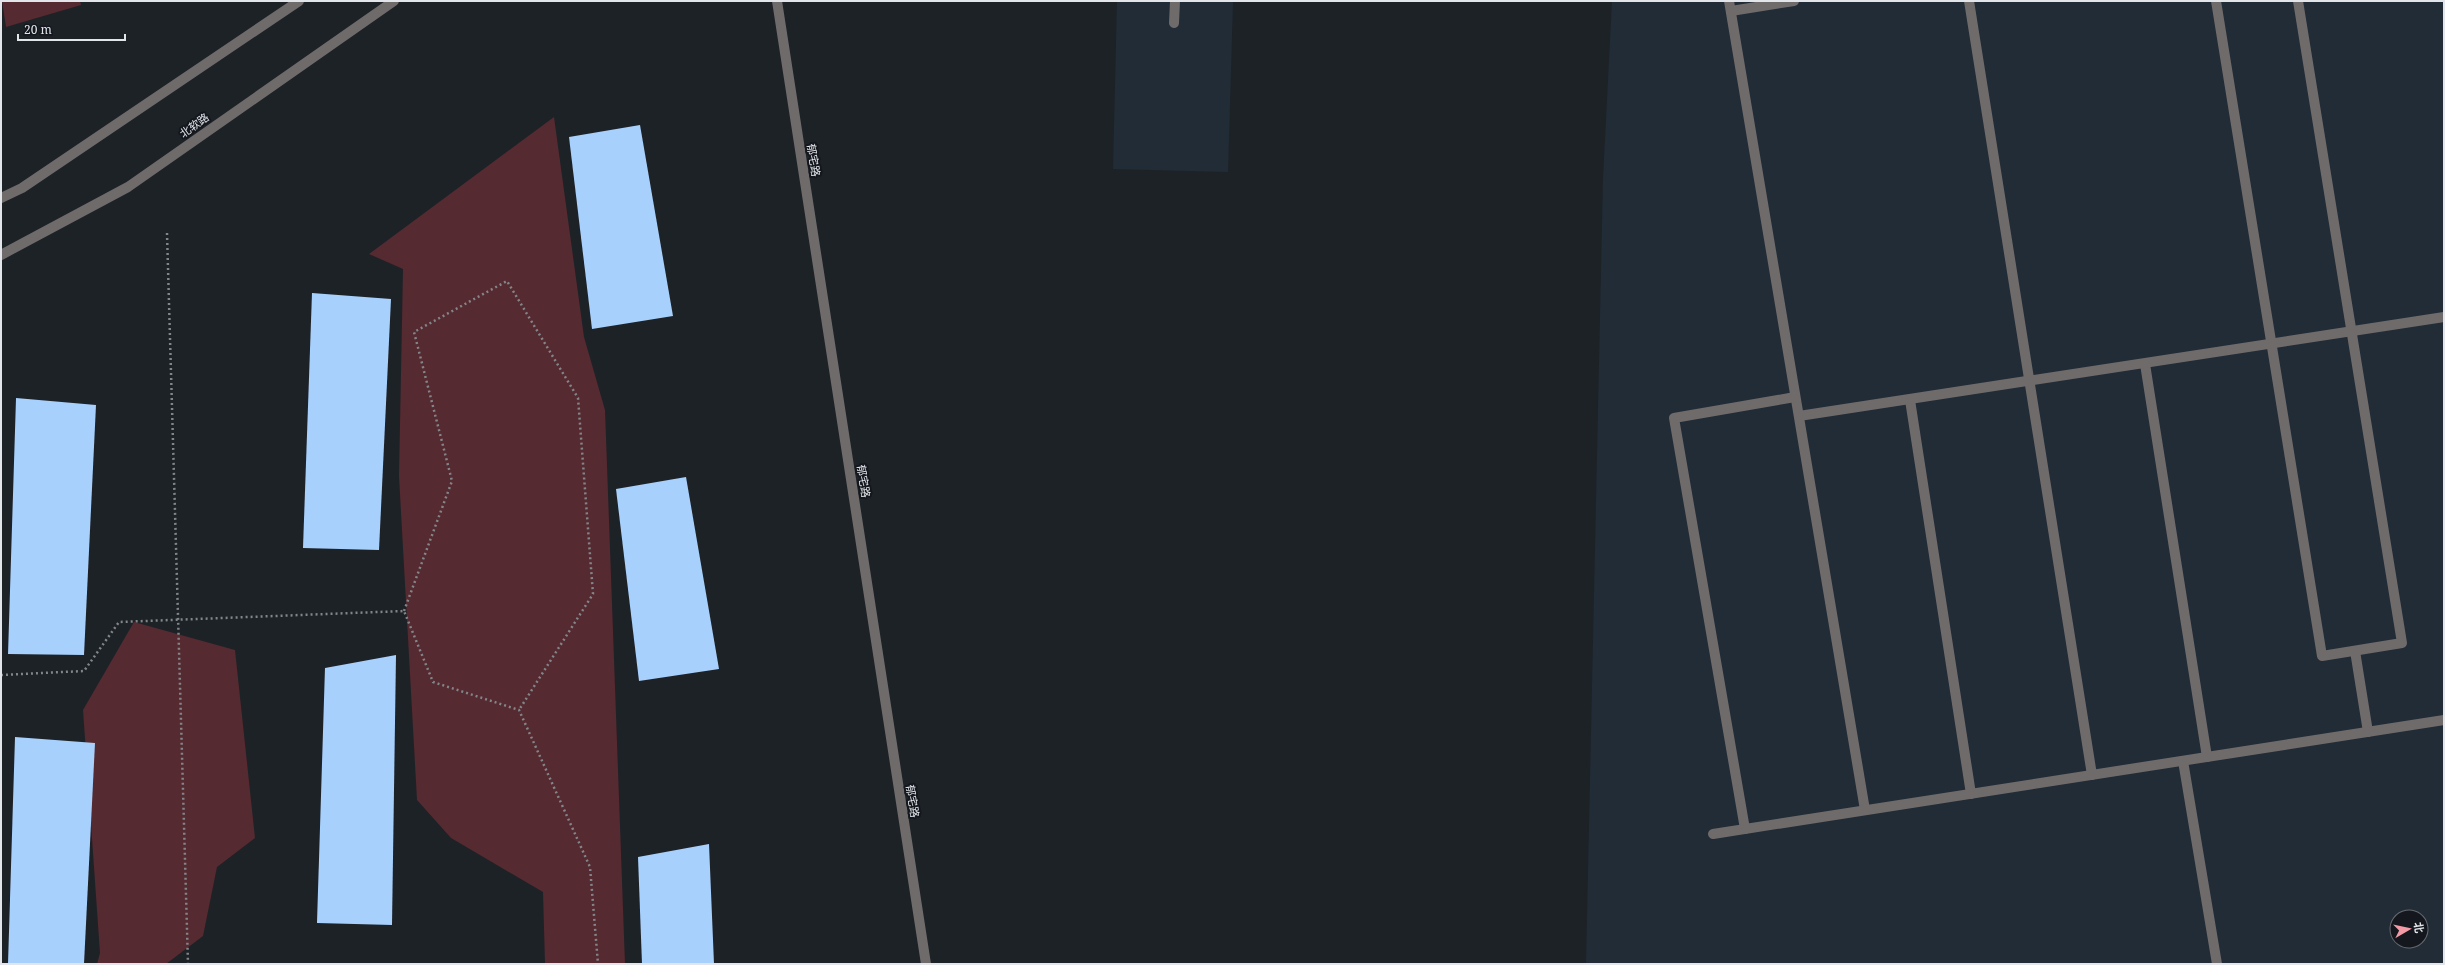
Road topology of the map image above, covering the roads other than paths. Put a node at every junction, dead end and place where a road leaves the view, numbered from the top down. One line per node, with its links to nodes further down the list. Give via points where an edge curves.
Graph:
1 (299, 1): 11 (street, via 35,179)
2 (394, 1): 12 (street, 北软路, via 128,187)
3 (777, 1): 31 (street, 郁宅路)
4 (1175, 1): 10 (street)
5 (1794, 1): 9 (street)
6 (1969, 1): 17 (street)
7 (2216, 1): 15 (street)
8 (2298, 1): 14 (street)
9 (1730, 6): 18 (street)
10 (1174, 23)
11 (1, 198)
12 (1, 255)
13 (2444, 317): 14 (street)
14 (2351, 332): 15 (street); 21 (street, via 2402,643)
15 (2272, 344): 16 (street); 21 (street, via 2322,656)
16 (2145, 364): 17 (street); 24 (street)
17 (2030, 382): 19 (street); 26 (street)
18 (1795, 397): 20 (street); 29 (street, via 1674,418)
19 (1910, 400): 20 (street); 27 (street)
20 (1799, 416): 28 (street)
21 (2355, 651): 23 (street)
22 (2444, 720): 23 (street)
23 (2368, 732): 24 (street)
24 (2207, 757): 25 (street)
25 (2183, 761): 26 (street); 32 (street)
26 (2092, 775): 27 (street)
27 (1972, 794): 28 (street)
28 (1865, 810): 29 (street)
29 (1745, 829): 30 (street)
30 (1713, 834)
31 (926, 964)
32 (2217, 964)

